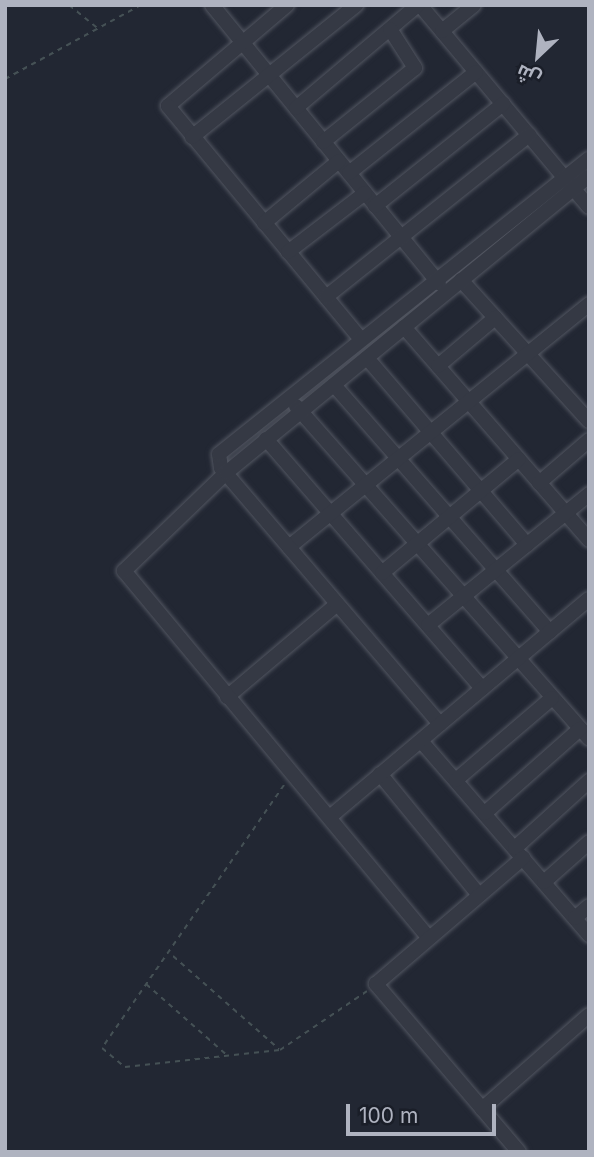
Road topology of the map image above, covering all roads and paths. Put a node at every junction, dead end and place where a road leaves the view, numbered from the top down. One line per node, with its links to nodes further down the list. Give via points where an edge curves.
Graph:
1 (69, 5): 9 (path)
2 (141, 5): 9 (path)
3 (212, 5): 11 (street)
4 (287, 5): 11 (street)
5 (356, 5): 13 (street)
6 (419, 5): 8 (street); 10 (street)
7 (474, 5): 10 (street)
8 (390, 29): 16 (street); 19 (street, via 415,68)
9 (100, 30): 14 (path)
10 (442, 32): 12 (street)
11 (242, 43): 13 (street); 18 (street, via 168,103)
12 (476, 72): 15 (street); 22 (street)
13 (270, 75): 16 (street); 18 (street)
14 (5, 79)
15 (503, 104): 17 (street); 26 (street)
16 (296, 108): 19 (street)
17 (529, 135): 24 (street); 29 (street)
18 (192, 137): 28 (street)
19 (323, 142): 21 (street)
20 (589, 159): 24 (street)
21 (339, 161): 22 (street); 28 (street)
22 (349, 173): 25 (street)
23 (589, 176): 24 (street)
24 (570, 183): 27 (street); 31 (street); 32 (street)
25 (365, 193): 26 (street); 30 (street)
26 (375, 206): 29 (street)
27 (589, 207)
28 (264, 223): 30 (street)
29 (402, 238): 31 (street); 34 (street)
30 (288, 252): 34 (street)
31 (435, 279): 33 (street); 38 (street)
32 (461, 280): 33 (street); 36 (street)
33 (446, 293): 37 (street)
34 (326, 297): 38 (street)
35 (589, 304): 39 (street)
36 (495, 318): 39 (street); 41 (street)
37 (404, 327): 40 (street); 41 (street)
38 (360, 338): 43 (street)
39 (528, 354): 44 (street); 45 (street)
40 (367, 358): 42 (street); 47 (street)
41 (438, 366): 44 (street)
42 (334, 385): 46 (street); 50 (street)
43 (288, 396): 46 (street); 52 (street, via 223,449 219,462)
44 (468, 401): 47 (street); 51 (street)
45 (585, 411)
46 (301, 412): 48 (street); 54 (street)
47 (430, 433): 50 (street); 55 (street)
48 (266, 439): 52 (street); 57 (street)
49 (589, 440): 53 (street)
50 (399, 459): 54 (street); 59 (street)
51 (519, 459): 53 (street); 55 (street)
52 (226, 473): 63 (street); 73 (street, via 123,576)
53 (539, 483): 58 (street)
54 (365, 488): 57 (street); 61 (street)
55 (481, 491): 59 (street); 62 (street)
56 (589, 494): 58 (street)
57 (331, 514): 63 (street); 65 (street)
58 (566, 514): 60 (street); 62 (street)
59 (449, 517): 61 (street); 64 (street)
60 (589, 540)
61 (415, 545): 65 (street); 66 (street)
62 (527, 545): 64 (street)
63 (289, 547): 68 (street)
64 (495, 572): 66 (street); 70 (street)
65 (382, 573): 69 (street)
66 (462, 599): 69 (street); 71 (street)
67 (589, 599): 70 (street)
68 (337, 604): 73 (street); 75 (street)
69 (428, 625): 72 (street)
70 (550, 632): 71 (street)
71 (517, 659): 72 (street); 74 (street)
72 (482, 688): 75 (street)
73 (227, 697): 78 (street)
74 (552, 698): 76 (street); 80 (street)
75 (440, 724): 77 (street)
76 (586, 736): 82 (street)
77 (421, 741): 79 (street); 80 (street)
78 (293, 772): 83 (street); 92 (path)
79 (380, 774): 83 (street); 87 (street)
80 (456, 780): 82 (street)
81 (589, 781): 85 (street)
82 (485, 813): 85 (street)
83 (331, 816): 91 (street)
84 (589, 842): 86 (street)
85 (519, 853): 86 (street); 87 (street)
86 (544, 882): 89 (street)
87 (479, 895): 91 (street)
88 (589, 906): 89 (street)
89 (575, 918): 90 (street)
90 (589, 935)
91 (428, 937): 94 (street)
92 (172, 955): 93 (path); 96 (path)
93 (146, 984): 97 (path); 97 (path, via 101,1046 117,1063)
94 (376, 984): 96 (path); 98 (street)
95 (589, 1015): 98 (street)
96 (280, 1050): 97 (path)
97 (229, 1057)
98 (482, 1109): 99 (street)
99 (519, 1152)

